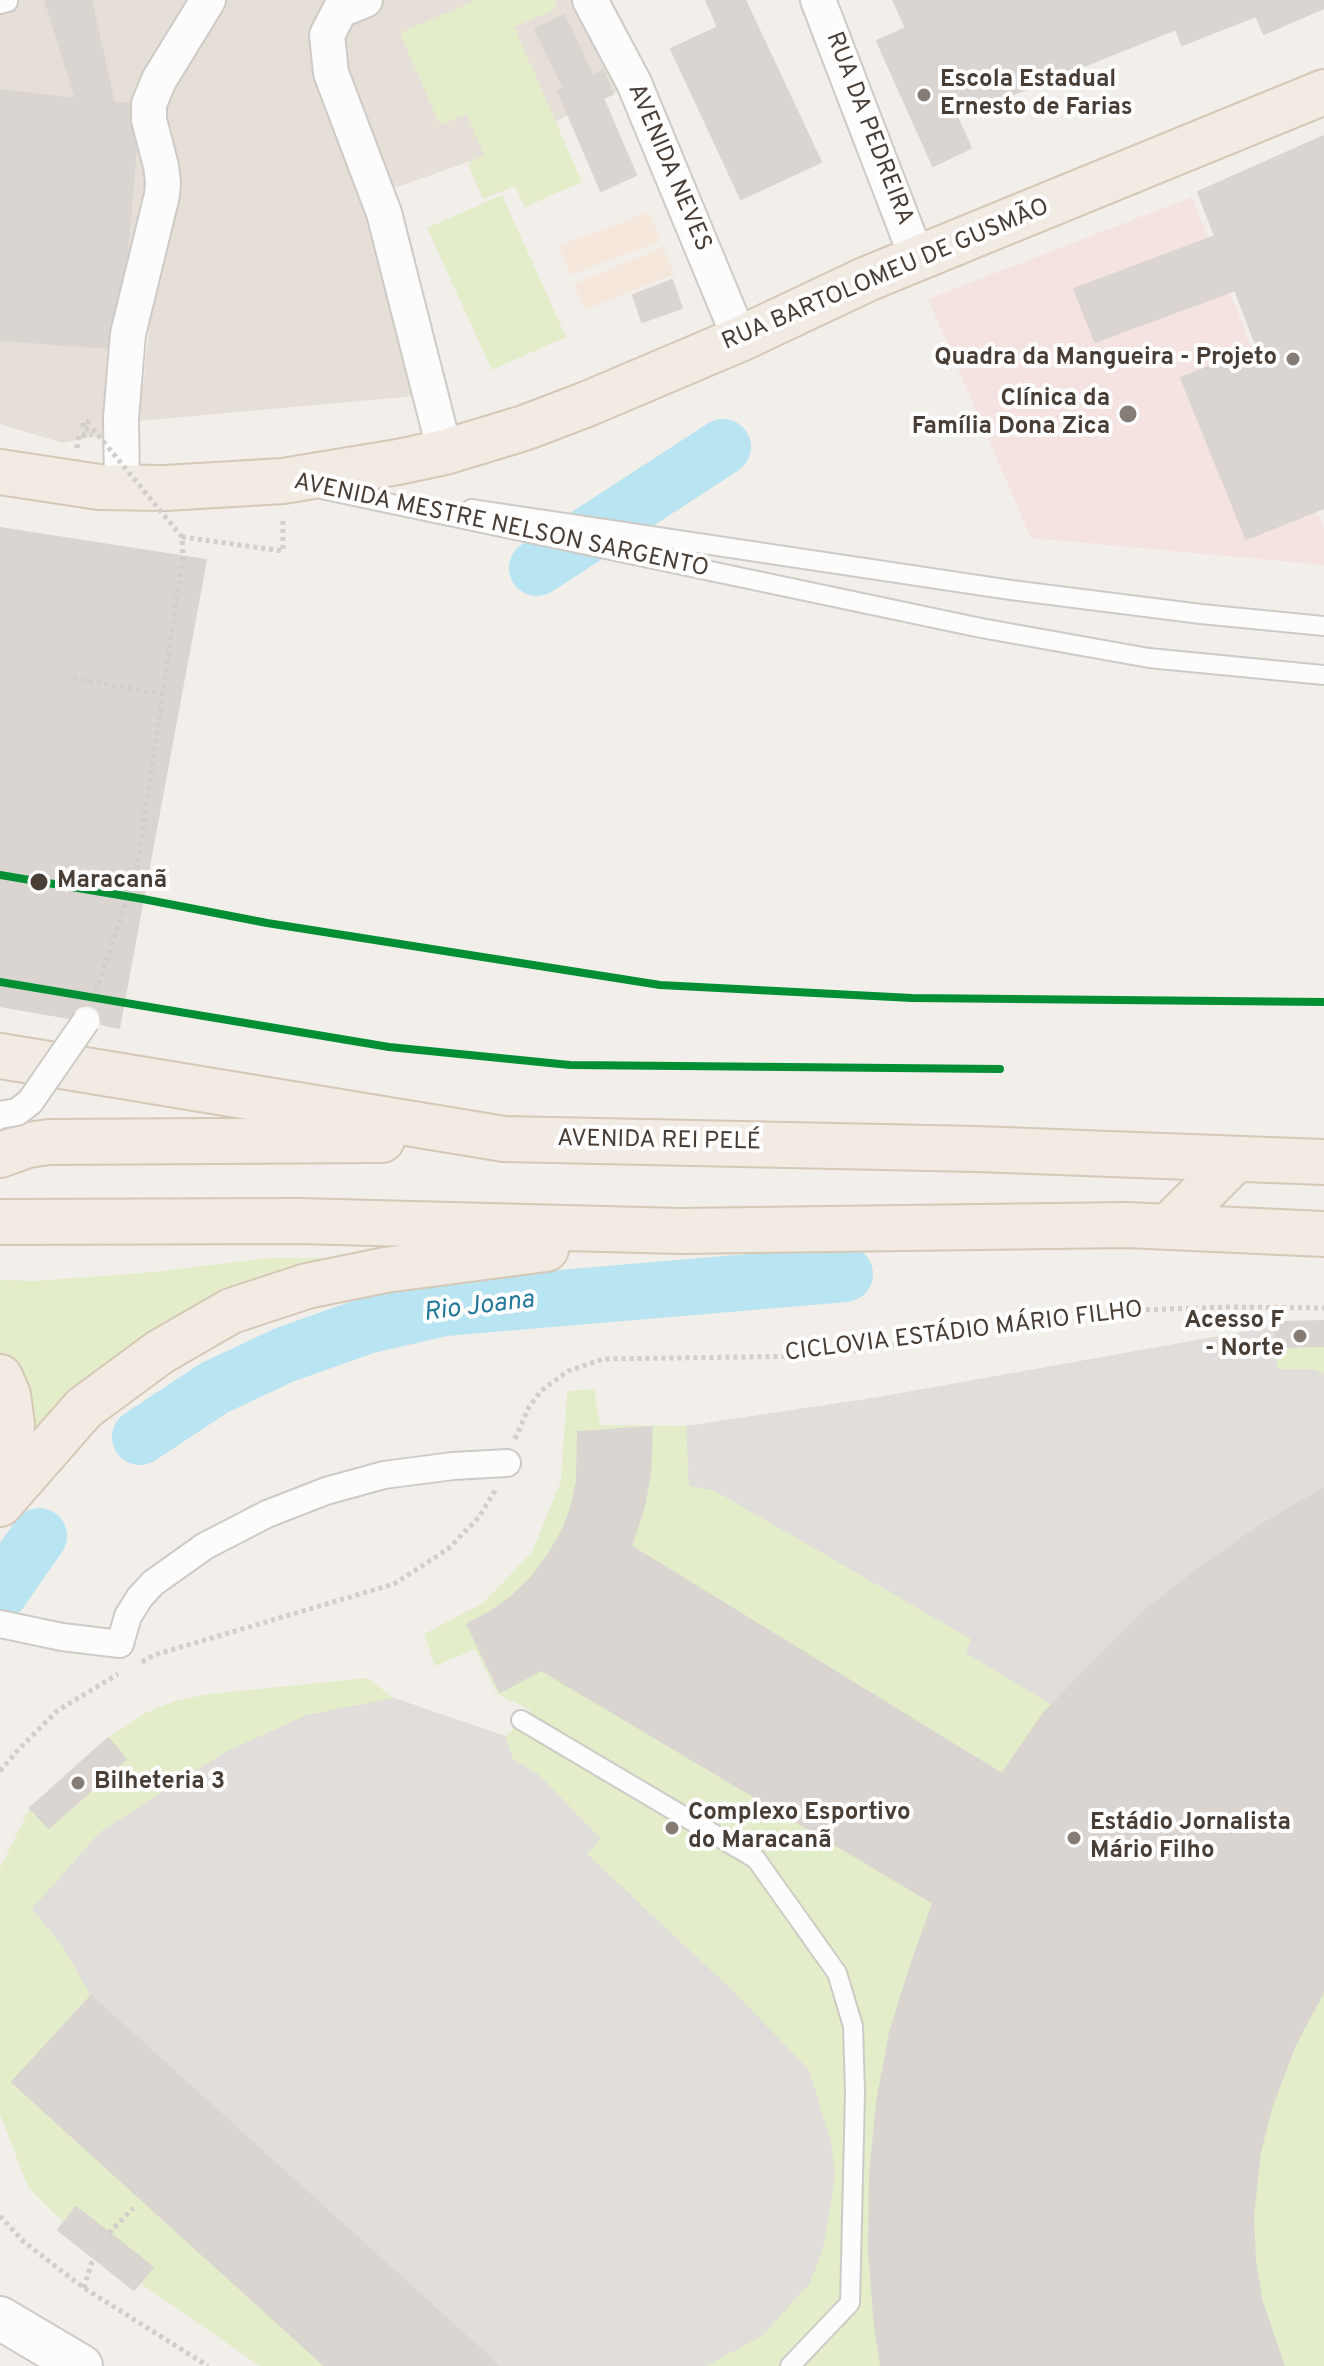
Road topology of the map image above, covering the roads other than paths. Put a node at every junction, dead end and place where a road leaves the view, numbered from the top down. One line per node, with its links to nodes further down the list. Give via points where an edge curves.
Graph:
1 (208, 0): 11 (street, via 149,104 162,195 128,334)
2 (365, 0): 8 (street, via 340,10 327,35 331,73 384,213)
3 (590, 0): 7 (street, AVENIDA NEVES, via 634,83)
4 (818, 0): 6 (street, RUA DA PEDREIRA)
5 (1324, 92): 6 (main road, RUA BARTOLOMEU DE GUSMÃO)
6 (917, 258): 7 (main road, RUA BARTOLOMEU DE GUSMÃO)
7 (740, 339): 8 (main road, RUA BARTOLOMEU DE GUSMÃO, via 587,404)
8 (445, 452): 10 (main road, RUA BARTOLOMEU DE GUSMÃO)
9 (0, 472): 11 (main road, RUA BARTOLOMEU DE GUSMÃO)
10 (283, 481): 11 (main road, RUA BARTOLOMEU DE GUSMÃO); 12 (lane, AVENIDA MESTRE NELSON SARGENTO, via 1011,590); 13 (lane, AVENIDA MESTRE NELSON SARGENTO, via 981,628 1149,658)
11 (122, 488)
12 (1324, 626)
13 (1324, 675)
14 (86, 1021): 16 (street, bridge, via 30,1102 17,1112)
15 (0, 1056): 17 (main road, AVENIDA REI PELÉ)
16 (0, 1115)
17 (504, 1139): 18 (main road, via 49,1142); 19 (main road, AVENIDA REI PELÉ)
18 (0, 1155)
19 (1235, 1160): 20 (main road, AVENIDA REI PELÉ); 22 (main road)
20 (1324, 1162)
21 (0, 1222): 23 (main road, via 298,1221)
22 (1169, 1226): 23 (main road); 24 (main road)
23 (680, 1231): 27 (main road, via 385,1270 307,1286 231,1311 160,1352 84,1408)
24 (1324, 1234)
25 (0, 1377): 27 (main road, via 12,1424)
26 (507, 1463): 28 (street, via 384,1475 267,1514 205,1546 153,1583 128,1616 120,1644)
27 (0, 1504)
28 (0, 1624)
29 (521, 1720): 32 (lane, via 756,1859 837,1973 853,2026 850,2303)
30 (0, 2318): 31 (street)
31 (81, 2366)
32 (790, 2366)

